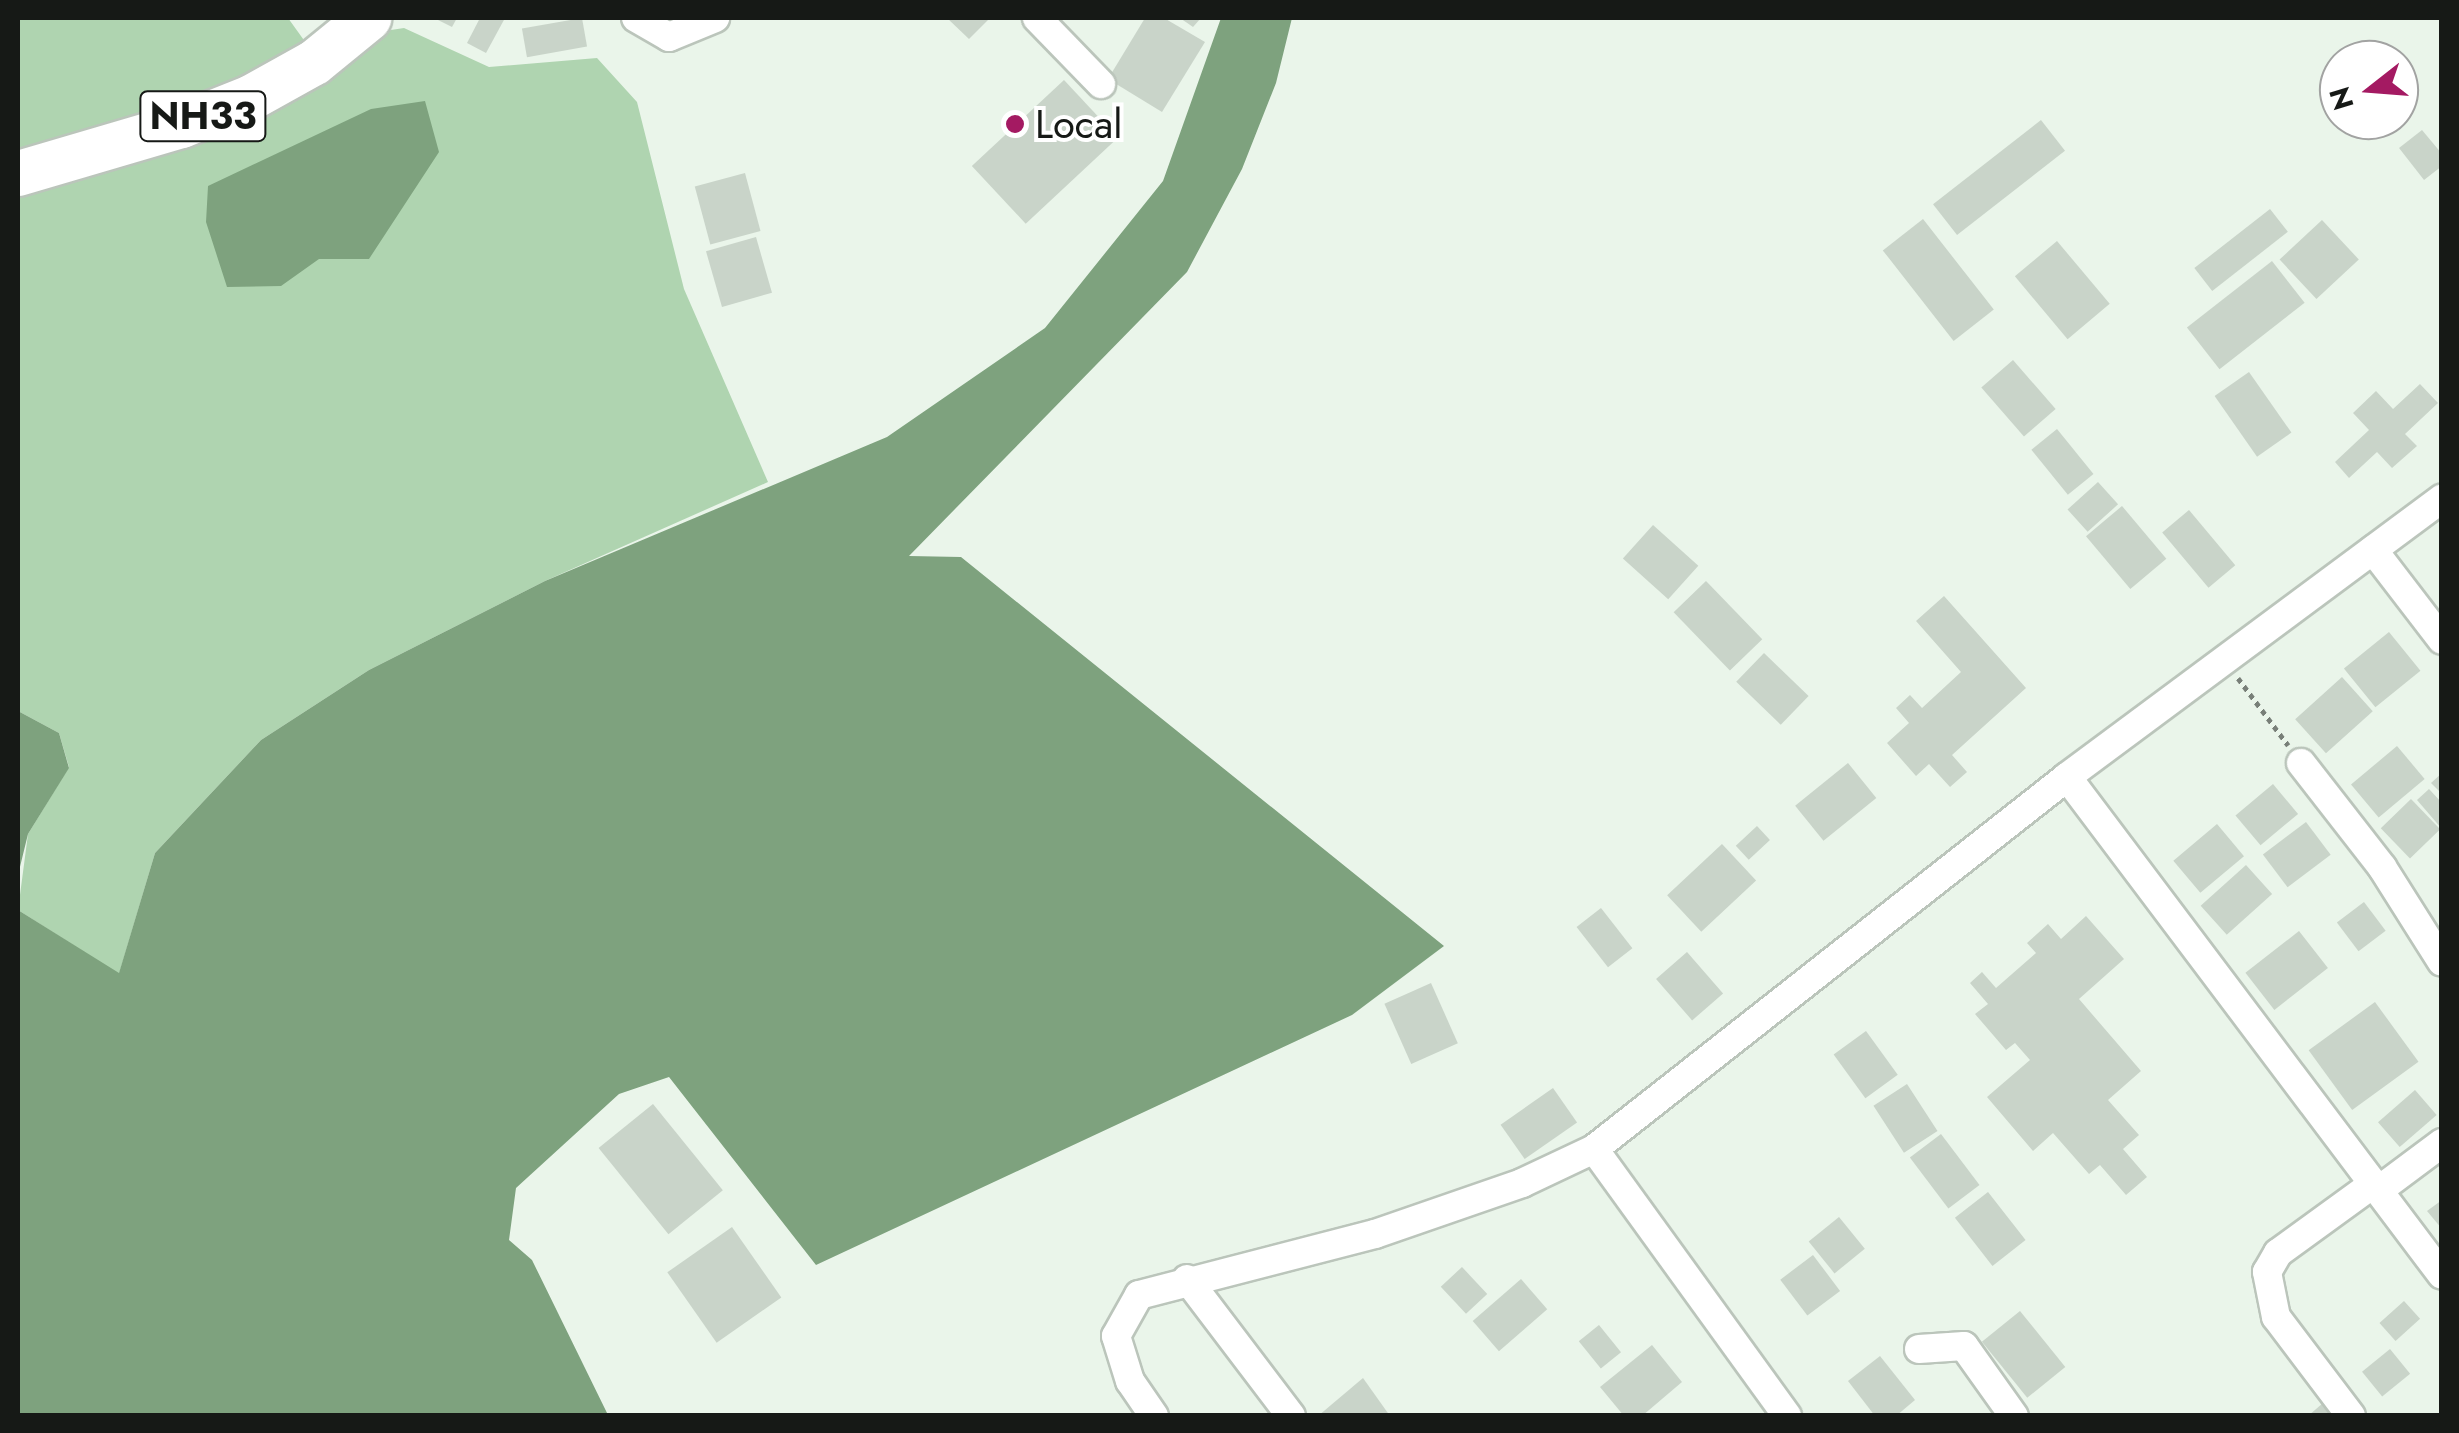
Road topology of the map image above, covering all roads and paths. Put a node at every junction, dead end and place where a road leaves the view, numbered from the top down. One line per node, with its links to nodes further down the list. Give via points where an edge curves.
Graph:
1 (368, 18): 6 (highway, NH33, via 314,62 251,97)
2 (636, 18): 3 (street, via 669,37)
3 (716, 18)
4 (1037, 18): 5 (street)
5 (1101, 84)
6 (18, 174)
7 (2442, 500): 8 (street)
8 (2373, 550): 9 (street); 10 (street)
9 (2442, 640)
10 (2225, 660): 11 (path); 12 (street)
11 (2302, 764): 13 (street, via 2382,867)
12 (2067, 777): 15 (street); 16 (street)
13 (2442, 962)
14 (2442, 1143): 16 (street)
15 (1594, 1149): 18 (street, via 1522,1183 1376,1234); 22 (street)
16 (2376, 1187): 17 (street); 24 (street, via 2278,1252 2267,1272 2276,1317)
17 (2442, 1275)
18 (1186, 1280): 20 (street, via 1138,1294 1116,1336 1130,1381); 21 (street)
19 (1919, 1349): 23 (street, via 1964,1346)
20 (1154, 1416)
21 (1292, 1416)
22 (1787, 1416)
23 (2014, 1416)
24 (2350, 1416)

